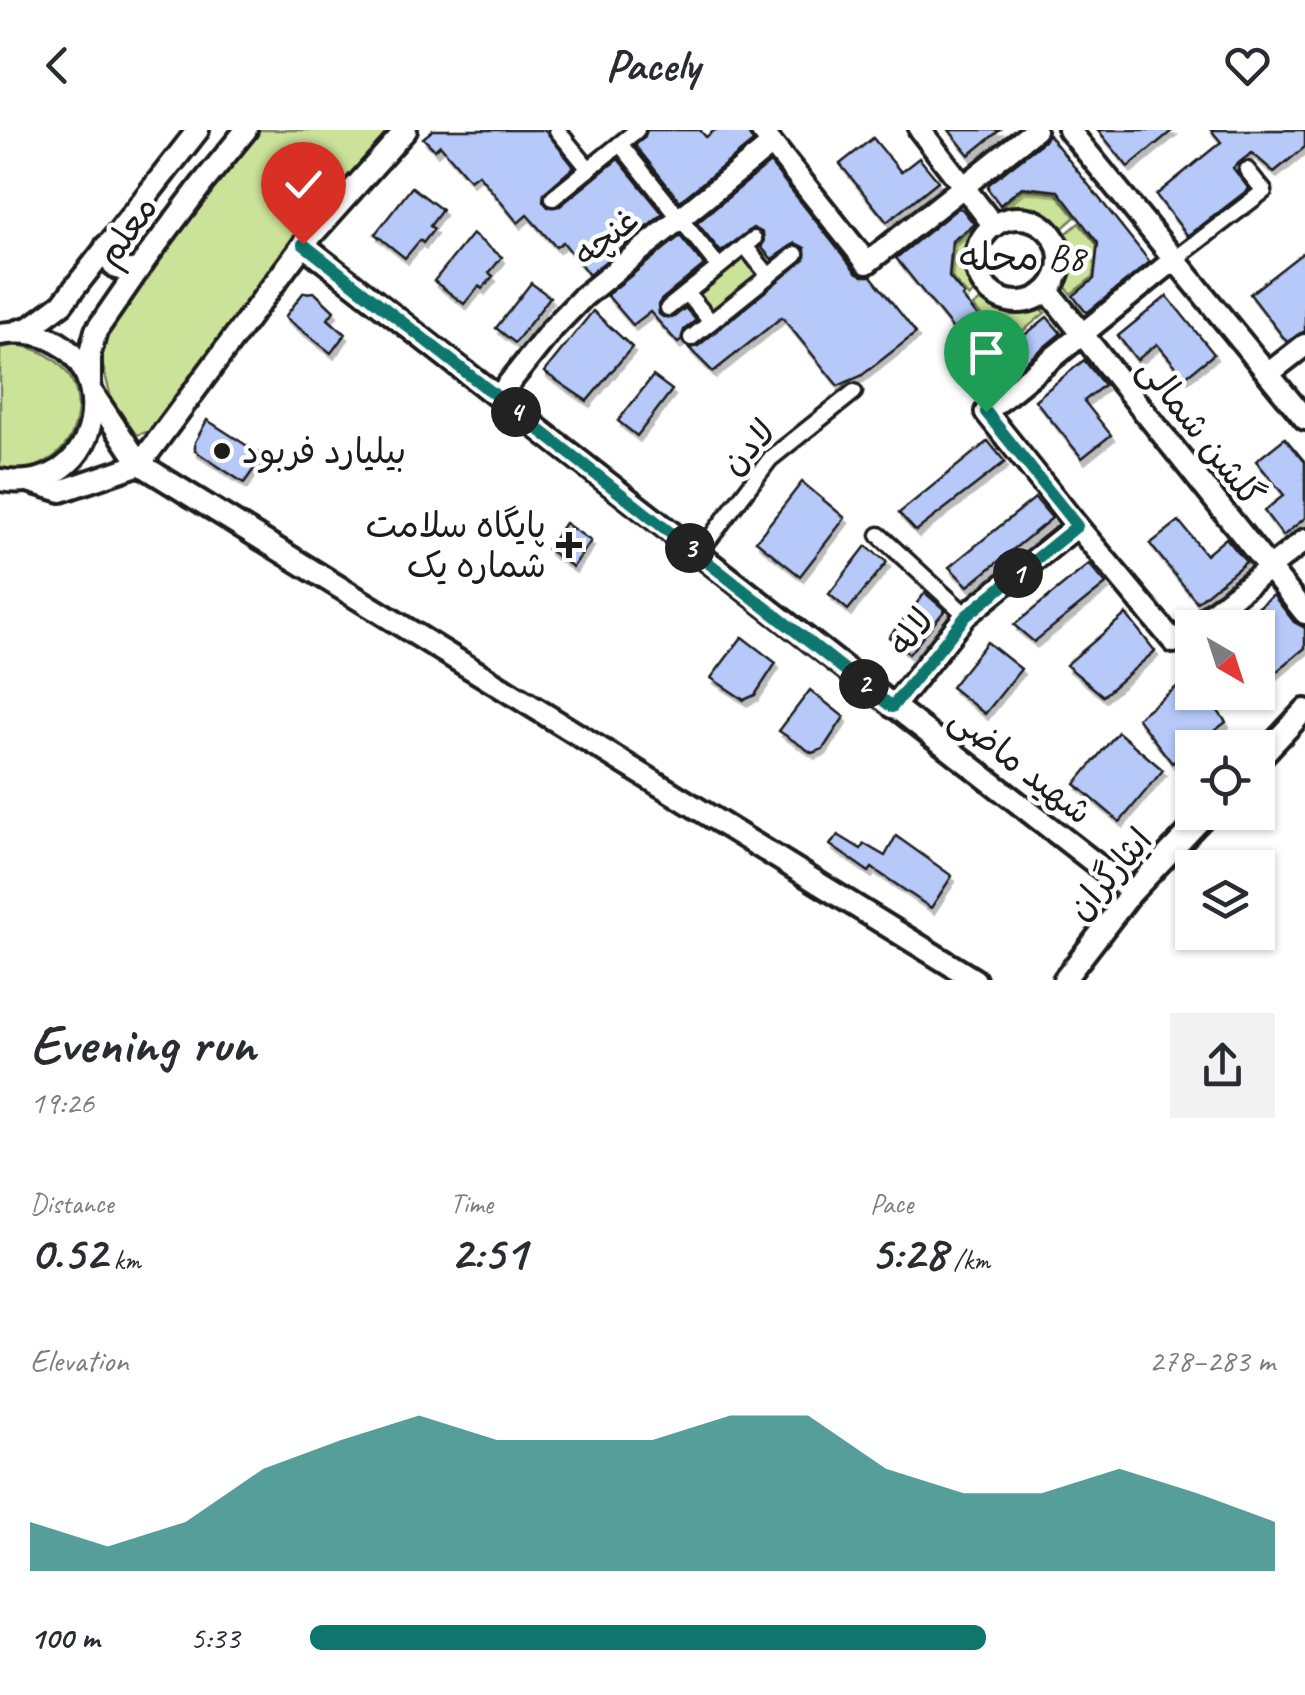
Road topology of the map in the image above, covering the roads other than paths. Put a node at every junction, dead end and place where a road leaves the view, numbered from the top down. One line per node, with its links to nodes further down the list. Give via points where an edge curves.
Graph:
1 (246, 130): 22 (street, معلم)
2 (406, 130): 17 (street)
3 (557, 130): 11 (street)
4 (637, 130): 10 (street)
5 (920, 130): 13 (street)
6 (1035, 130): 13 (street)
7 (1069, 130): 20 (street)
8 (190, 133): 18 (street, معلم)
9 (767, 137): 13 (street, via 867,263); 15 (street, غنچه)
10 (620, 144): 11 (street); 15 (street)
11 (588, 169): 14 (street)
12 (1247, 170): 20 (street, via 1264,191)
13 (964, 186): 16 (street)
14 (552, 198)
15 (680, 219): 21 (street); 35 (street, غنچه, via 583,297)
16 (994, 226): 24 (street, via 1022,218 1047,229 1060,253); 24 (street, via 978,246 985,286 1008,302)
17 (303, 244): 35 (street, شهید ماضی); 37 (street)
18 (106, 246): 22 (street, via 118,269); 28 (street, معلم, via 62,304 31,327)
19 (796, 254): 23 (street)
20 (1175, 258): 29 (street); 32 (street)
21 (719, 267): 23 (street, via 750,243); 25 (street)
22 (138, 269): 33 (street, معلم, via 96,331)
23 (769, 276): 27 (street)
24 (1048, 291): 29 (street, گلشن شمالی)
25 (687, 292): 26 (street); 27 (street)
26 (668, 308)
27 (711, 322): 30 (street)
28 (9, 333): 33 (street, via 54,340 82,366)
29 (1082, 333): 40 (street, via 986,412); 44 (street, گلشن شمالی)
30 (691, 338)
31 (1305, 346): 32 (street)
32 (1269, 374): 36 (street)
33 (92, 389): 37 (street); 38 (street, معلم, via 93,418 72,460 54,474)
34 (854, 392): 43 (street, لادن, via 770,459)
35 (498, 397): 43 (street, شهید ماضی)
36 (1305, 419)
37 (140, 464): 38 (street, via 61,491); 54 (street)
38 (17, 482): 39 (street, معلم)
39 (0, 494)
40 (1077, 526): 47 (street, لاله); 48 (street)
41 (879, 536): 47 (street)
42 (1305, 540): 44 (street)
43 (698, 554): 49 (street, شهید ماضی)
44 (1269, 569): 45 (street); 46 (street, گلشن شمالی)
45 (1216, 610)
46 (1305, 613)
47 (966, 616): 49 (street, لاله)
48 (1175, 641)
49 (892, 707): 53 (street, شهید ماضی)
50 (1305, 710): 51 (street)
51 (1275, 742)
52 (1191, 830): 53 (street, ایثارگران)
53 (1132, 892): 55 (street, ایثارگران)
54 (975, 980)
55 (1064, 980)

